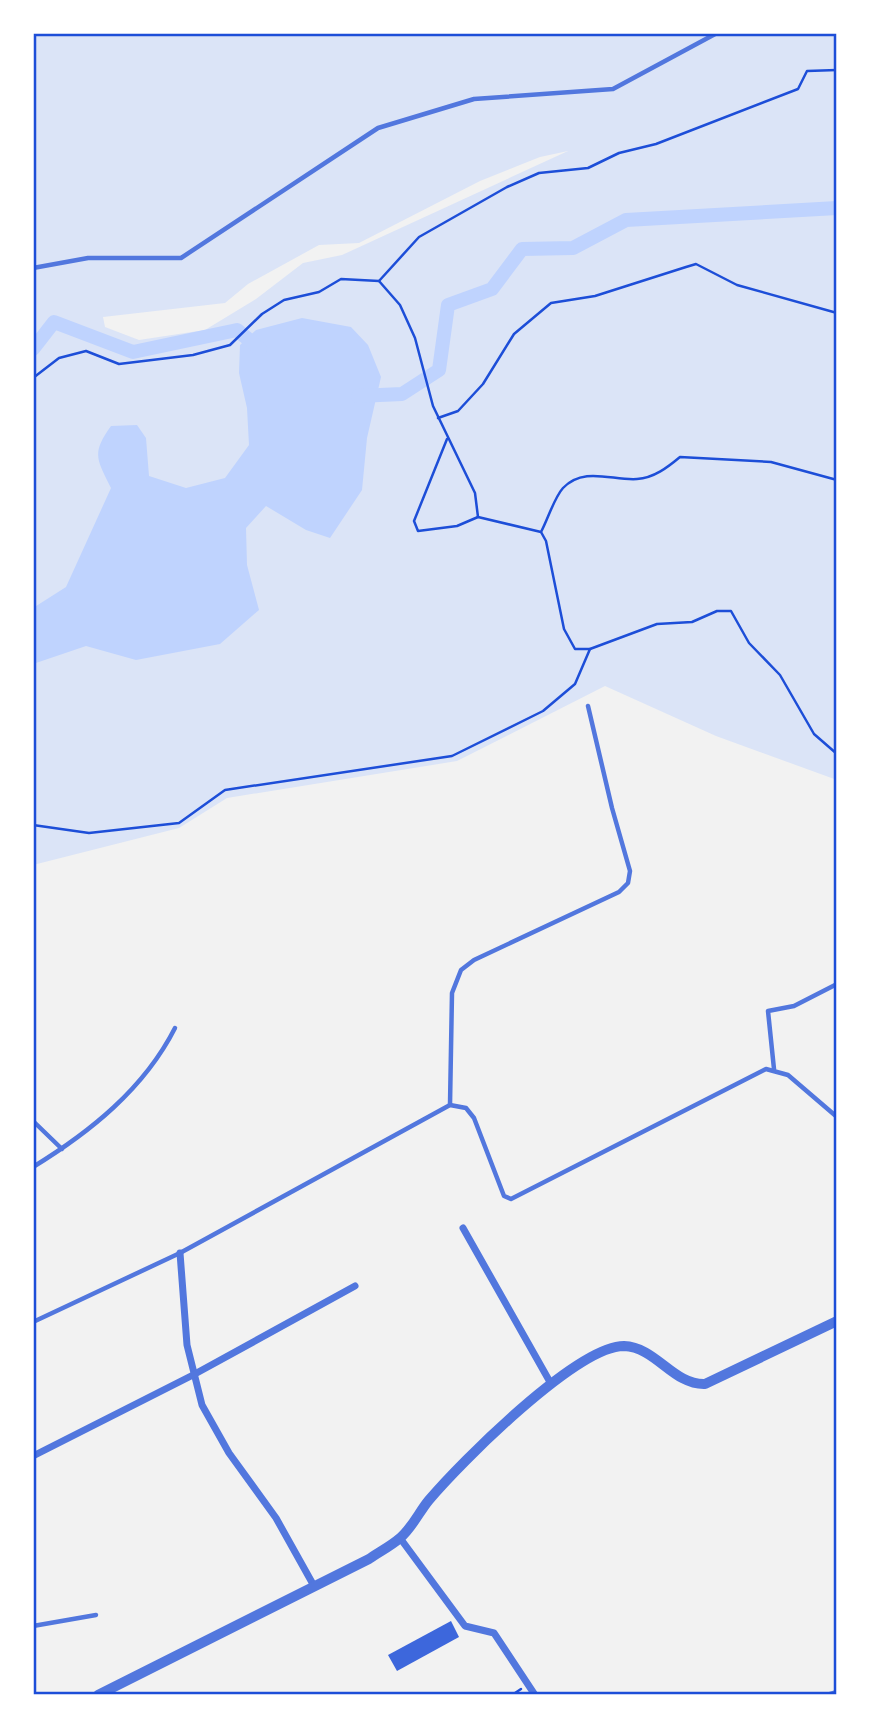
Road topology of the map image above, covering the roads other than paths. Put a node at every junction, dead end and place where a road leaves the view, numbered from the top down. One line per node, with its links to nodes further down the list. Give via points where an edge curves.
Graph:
1 (717, 33): 2 (lane, via 612,89 474,99 378,128 181,258 88,258)
2 (33, 268)
3 (589, 706): 7 (lane, via 630,871 628,883 619,892 461,970 452,993)
4 (837, 984): 6 (lane, via 794,1006 768,1011)
5 (175, 1028): 10 (lane, via 163,1051 125,1097 92,1129)
6 (774, 1069): 7 (lane, via 766,1069 511,1199 504,1196 474,1118 466,1108); 8 (lane, via 788,1075)
7 (450, 1105): 13 (lane)
8 (837, 1117)
9 (33, 1121): 10 (lane)
10 (62, 1149): 11 (lane)
11 (33, 1167)
12 (463, 1228): 18 (street)
13 (180, 1253): 16 (lane); 17 (street)
14 (355, 1286): 17 (street)
15 (837, 1321): 18 (street, via 705,1384 683,1379 642,1350 624,1346 606,1349)
16 (33, 1322)
17 (193, 1375): 19 (street); 21 (street, via 202,1405 229,1453 276,1518)
18 (550, 1382): 20 (street, via 458,1468)
19 (33, 1456)
20 (400, 1538): 21 (street); 26 (street, via 465,1626 494,1633)
21 (314, 1586): 25 (street)
22 (96, 1615): 23 (lane)
23 (33, 1626)
24 (837, 1692): 27 (lane)
25 (98, 1695)
26 (535, 1695)
27 (827, 1695)

